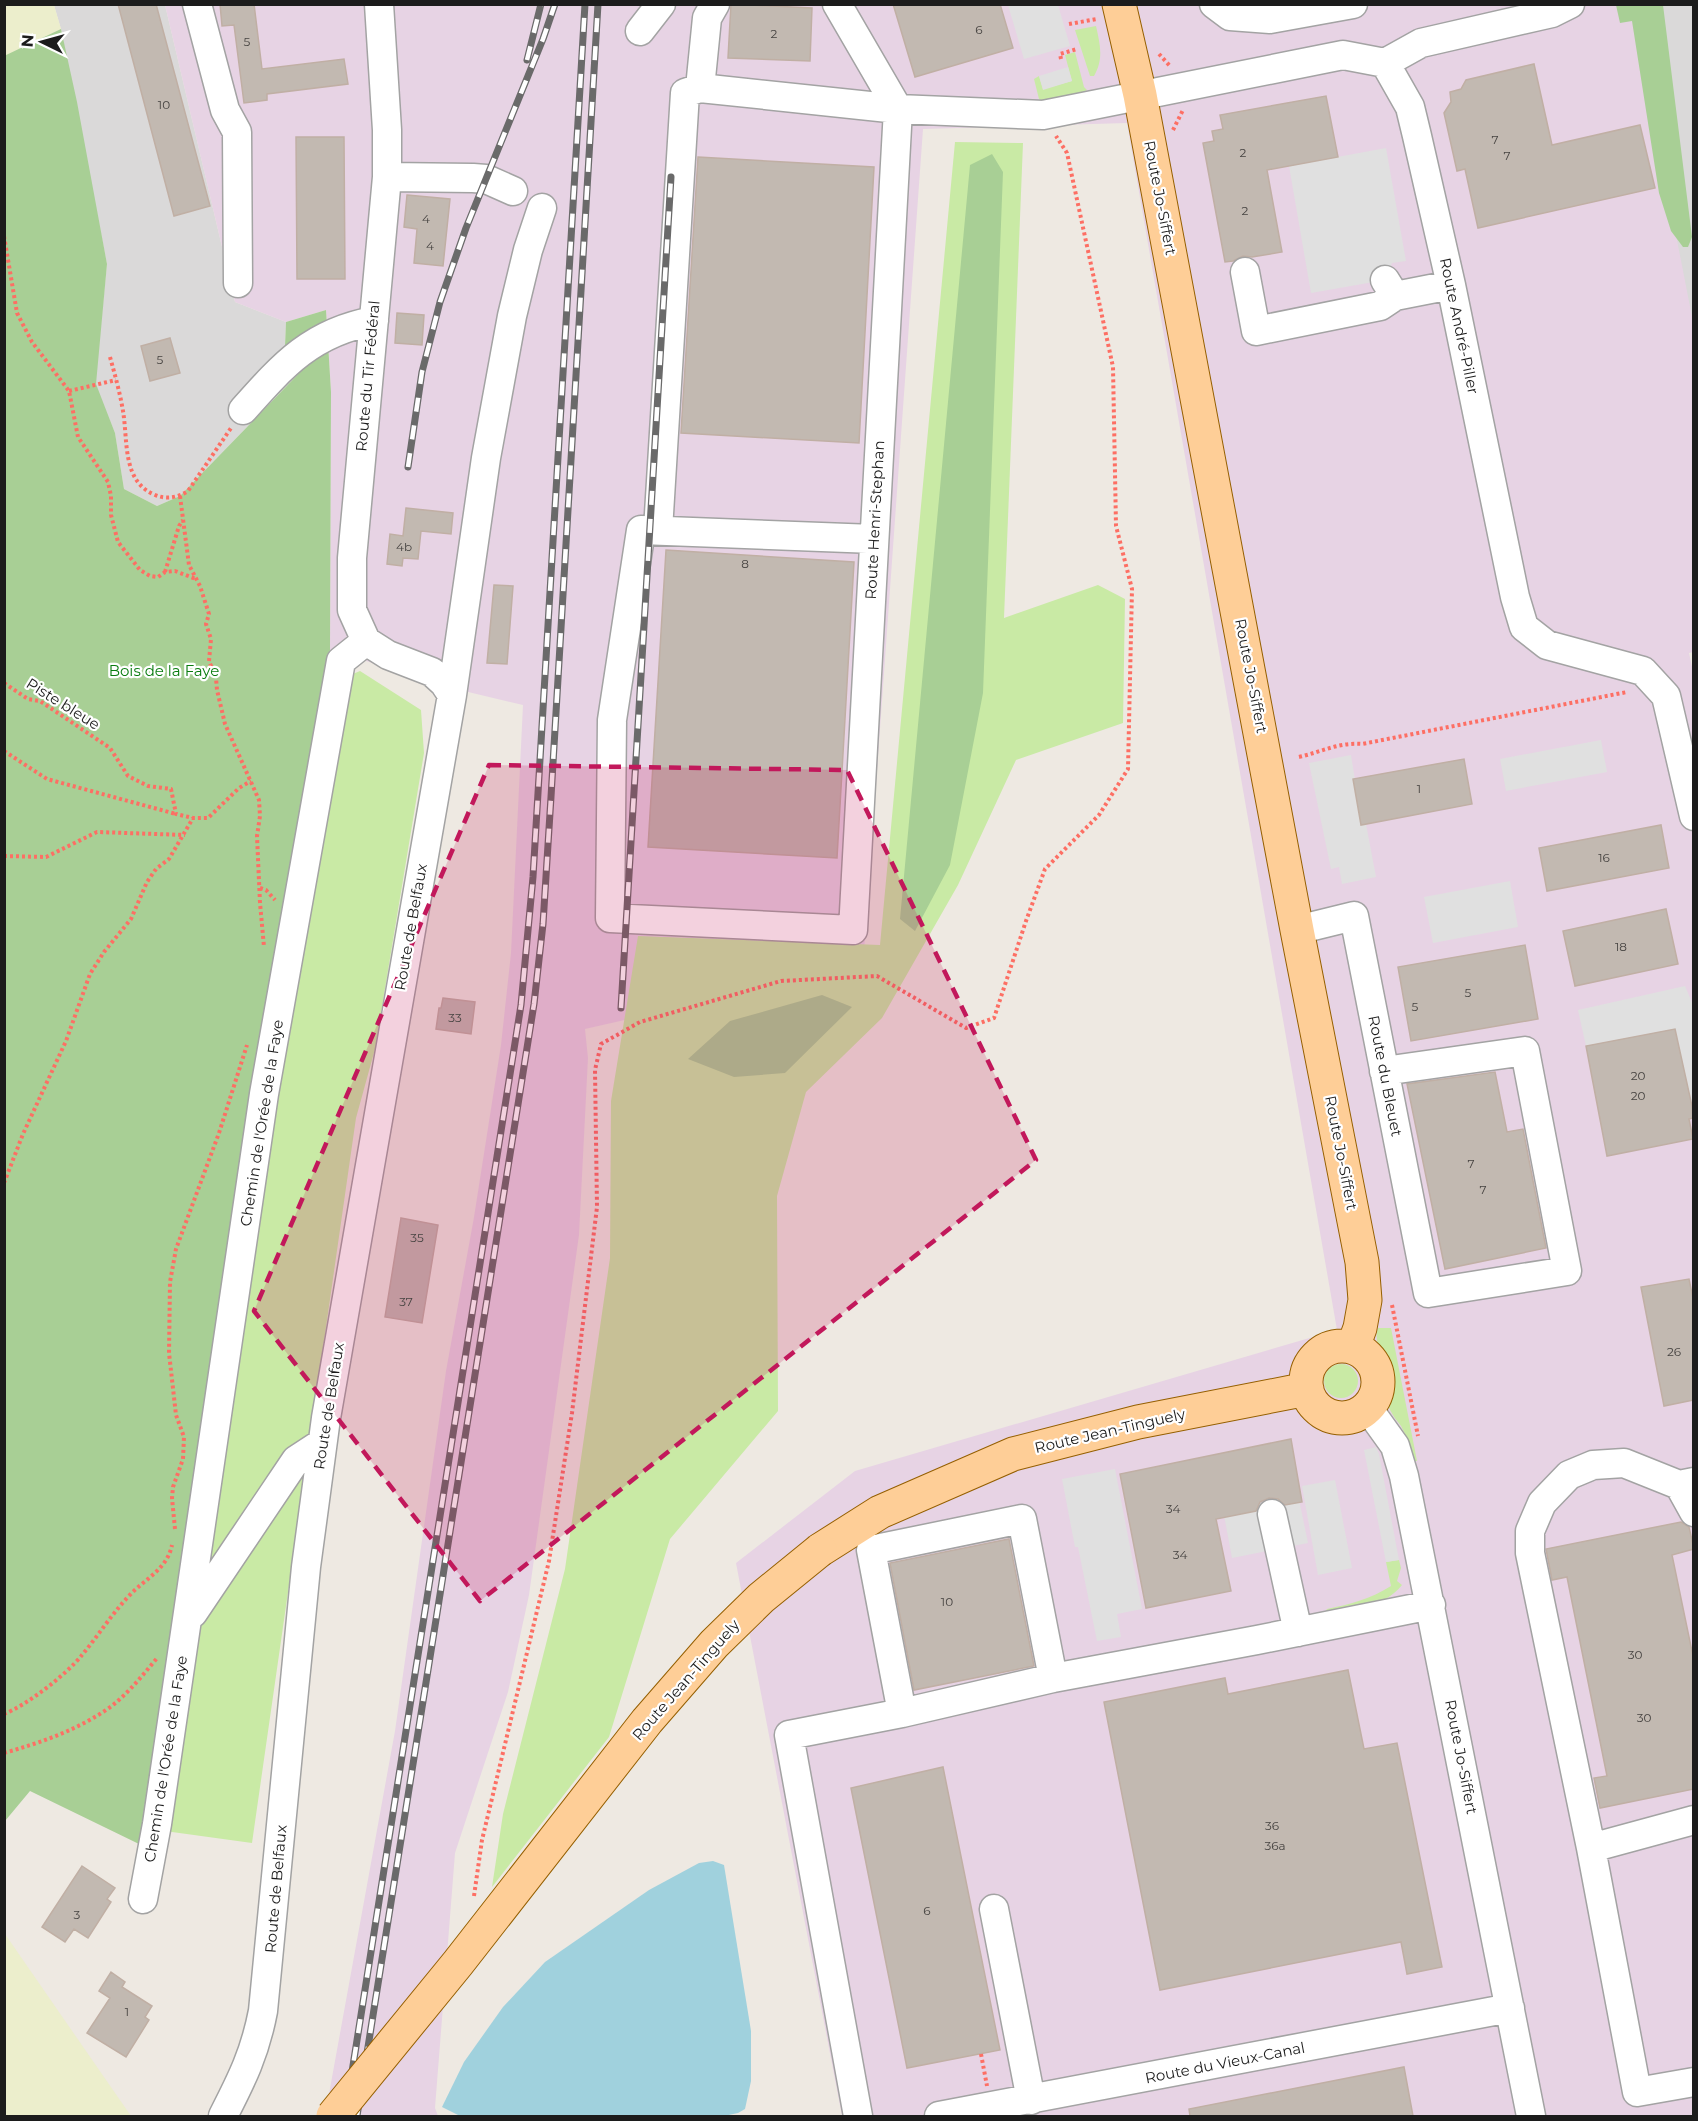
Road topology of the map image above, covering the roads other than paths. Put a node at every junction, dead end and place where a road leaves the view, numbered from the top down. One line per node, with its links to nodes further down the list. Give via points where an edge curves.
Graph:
1 (197, 4): 22 (street, via 225,110 237,132)
2 (379, 4): 18 (street, Route du Tir Fédéral)
3 (661, 4): 13 (street)
4 (715, 4): 15 (street, via 707,18)
5 (837, 4): 17 (street)
6 (1119, 4): 16 (main road, Route Jo-Siffert)
7 (1214, 4): 11 (street, via 1230,16)
8 (1353, 4): 10 (street)
9 (1570, 4): 12 (street, via 1552,13)
10 (1312, 8): 11 (street)
11 (1268, 12)
12 (1498, 14): 14 (street, via 1421,43)
13 (640, 31)
14 (1385, 63): 16 (street, via 1343,55); 23 (street, Route André-Piller, via 1410,107)
15 (700, 88): 17 (street); 26 (street, via 685,93)
16 (1140, 95): 17 (street, via 1043,115); 32 (main road, Route Jo-Siffert)
17 (898, 109): 27 (street, Route Henri-Stephan)
18 (387, 177): 19 (street, via 473,177); 24 (street, Route du Tir Fédéral)
19 (513, 191)
20 (542, 208): 29 (street, Route de Belfaux, via 512,316 486,458)
21 (1245, 272): 23 (street, via 1256,331 1380,306 1390,288)
22 (238, 283)
23 (1451, 285): 30 (street, Route André-Piller, via 1524,627 1547,645 1642,671 1666,696)
24 (374, 321): 25 (street, via 338,330 309,346 284,365); 28 (street, Route du Tir Fédéral, via 352,558 352,610)
25 (243, 410)
26 (658, 530): 27 (street); 27 (street, Route Henri-Stephan, via 641,530 612,720 610,918 853,930)
27 (874, 539)
28 (366, 641): 29 (street, via 388,655 432,672); 42 (street, Chemin de l'Orée de la Faye, via 341,661 264,1094)
29 (452, 695): 37 (street, Route de Belfaux)
30 (1686, 746): 31 (street, Route André-Piller)
31 (1694, 816)
32 (1297, 930): 33 (street, Route du Bleuet, via 1354,916); 34 (main road, Route Jo-Siffert, via 1362,1262 1365,1300)
33 (1384, 1071): 33 (street, Route du Bleuet, via 1428,1293 1567,1271 1525,1051)
34 (1353, 1347): 35 (main road, via 1328,1348 1317,1355 1306,1378); 36 (main road, via 1373,1362 1377,1374 1378,1386)
35 (1307, 1389): 36 (main road, via 1313,1402 1333,1416 1351,1416); 54 (main road, Route Jean-Tinguely, bridge, via 1138,1422 1013,1454 880,1512 820,1550 761,1598 714,1644 647,1721 458,1964)
36 (1367, 1407): 41 (street, Route Jo-Siffert, via 1395,1446)
37 (322, 1443): 42 (street, Chemin de l'Orée de la Faye, via 296,1460); 53 (street, Route de Belfaux, via 306,1567 263,2011 257,2042)
38 (1686, 1483): 39 (street); 47 (street, via 1624,1463 1593,1465 1569,1475 1542,1503 1530,1531 1530,1553)
39 (1694, 1512)
40 (1272, 1514): 43 (street)
41 (1431, 1605): 43 (street); 50 (street, Route Jo-Siffert)
42 (188, 1620): 48 (street, Chemin de l'Orée de la Faye)
43 (1298, 1632): 44 (street)
44 (1053, 1678): 45 (street); 45 (street, via 1022,1519 871,1550)
45 (902, 1713): 55 (street, via 789,1735)
46 (1694, 1820): 47 (street)
47 (1591, 1848): 51 (street, via 1637,2092)
48 (143, 1899)
49 (994, 1909): 52 (street)
50 (1510, 2008): 52 (street, Route du Vieux-Canal); 57 (street, Route Jo-Siffert)
51 (1694, 2082)
52 (1031, 2100): 56 (street, Route du Vieux-Canal)
53 (223, 2116)
54 (333, 2116)
55 (858, 2116)
56 (939, 2116)
57 (1531, 2116)

